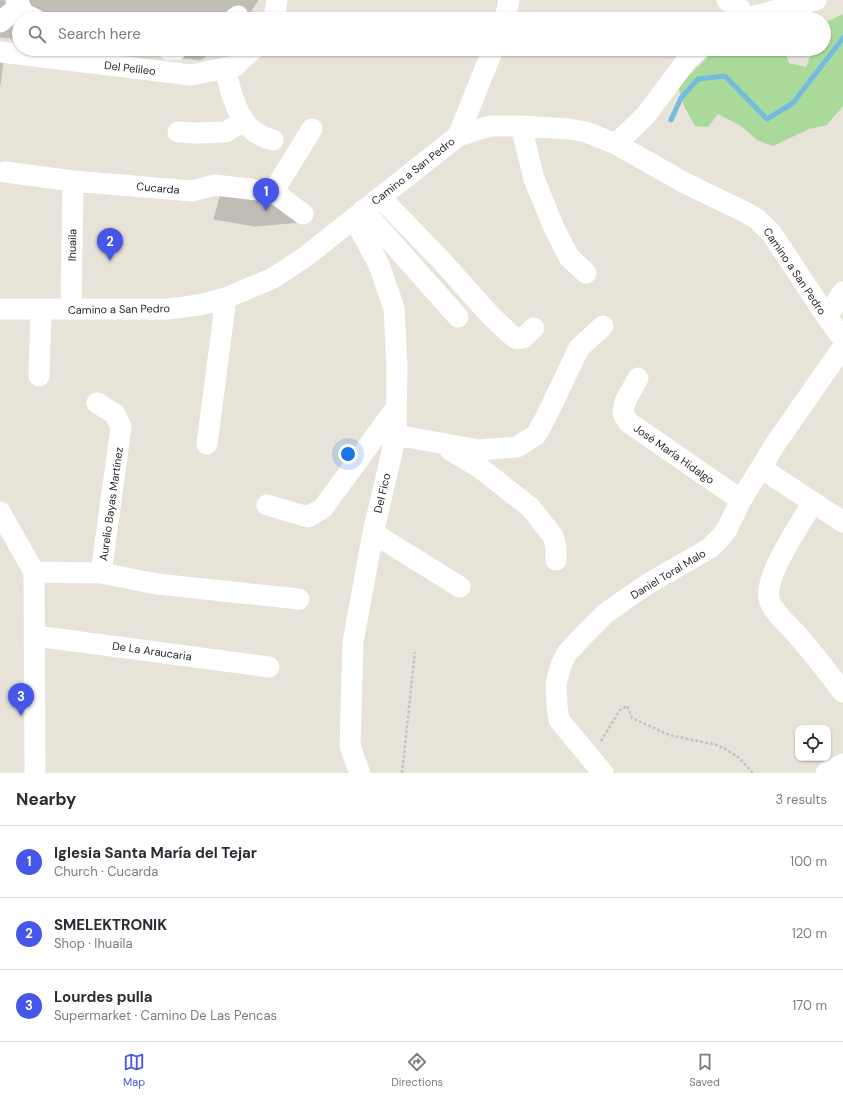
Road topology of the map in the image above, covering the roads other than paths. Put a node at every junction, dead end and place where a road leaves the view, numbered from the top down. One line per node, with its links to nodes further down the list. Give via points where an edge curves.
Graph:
1 (277, 0): 5 (street)
2 (509, 0): 6 (street)
3 (727, 0): 7 (street)
4 (816, 0): 8 (street)
5 (275, 12)
6 (506, 12)
7 (741, 12)
8 (768, 12)
9 (12, 15): 10 (street)
10 (0, 22)
11 (0, 52): 12 (street, Del Pelileo)
12 (12, 53)
13 (33, 56): 17 (street, Del Pelileo, via 191,75)
14 (246, 56): 17 (street, Del Pelileo, via 235,66)
15 (490, 56): 22 (street)
16 (691, 56): 24 (street, via 646,115)
17 (225, 68): 18 (street, via 231,92)
18 (243, 121): 21 (street, via 226,132); 23 (street, via 262,138)
19 (520, 126): 22 (street, Camino a San Pedro, via 490,126); 24 (street, Camino a San Pedro, via 586,132); 31 (street, via 534,179 555,230 569,257)
20 (312, 129): 27 (street)
21 (178, 132)
22 (458, 136): 28 (street, Camino a San Pedro)
23 (273, 140)
24 (616, 144): 38 (street, Camino a San Pedro, via 762,223)
25 (5, 172): 26 (street, Cucarda)
26 (73, 181): 27 (street, Cucarda, via 192,191 215,185); 36 (street, Ihuaila)
27 (273, 192): 29 (street, Cucarda)
28 (380, 197): 30 (street, Camino a San Pedro); 40 (street, via 510,334 517,339 523,338)
29 (303, 214)
30 (358, 214): 33 (street, Camino a San Pedro, via 286,270); 37 (street); 46 (street, Del Fico, via 394,308)
31 (586, 273)
32 (843, 292): 38 (street)
33 (226, 298): 36 (street, Camino a San Pedro, via 177,308); 49 (street)
34 (0, 309): 35 (street, Camino a San Pedro)
35 (42, 309): 36 (street, Camino a San Pedro); 43 (street)
36 (71, 309)
37 (458, 317)
38 (827, 317): 41 (street, Camino a San Pedro)
39 (603, 326): 48 (street, via 579,348 536,435 517,447 479,450)
40 (534, 328)
41 (843, 339)
42 (843, 347): 50 (street, Daniel Toral Malo)
43 (39, 376)
44 (638, 378): 51 (street, José María Hidalgo, via 625,402 623,413 628,422)
45 (97, 404): 59 (street, Aurelio Bayas Martínez, via 114,414 121,427)
46 (396, 408): 47 (street, Del Fico); 53 (street, via 323,508 308,517)
47 (396, 435): 48 (street); 56 (street, Del Fico)
48 (439, 443): 57 (street, via 480,468 530,506 553,536)
49 (206, 444)
50 (761, 468): 51 (street, Daniel Toral Malo); 52 (street)
51 (741, 500): 68 (street, Daniel Toral Malo, via 727,529 710,548 606,613 567,654 561,665 556,684 559,720)
52 (813, 502): 55 (street); 64 (street, via 774,570 768,598 774,609)
53 (267, 505)
54 (0, 512): 58 (street)
55 (843, 522)
56 (373, 533): 60 (street); 66 (street, Del Fico, via 353,642 350,746)
57 (556, 560)
58 (34, 572): 59 (street, Aurelio Bayas Martínez); 62 (street)
59 (101, 573): 61 (street, via 157,584)
60 (460, 586)
61 (299, 599)
62 (36, 636): 63 (street, De La Araucaria); 67 (street)
63 (269, 667)
64 (843, 692)
65 (843, 764): 69 (street)
66 (362, 772)
67 (35, 773)
68 (603, 773)
69 (826, 773)

